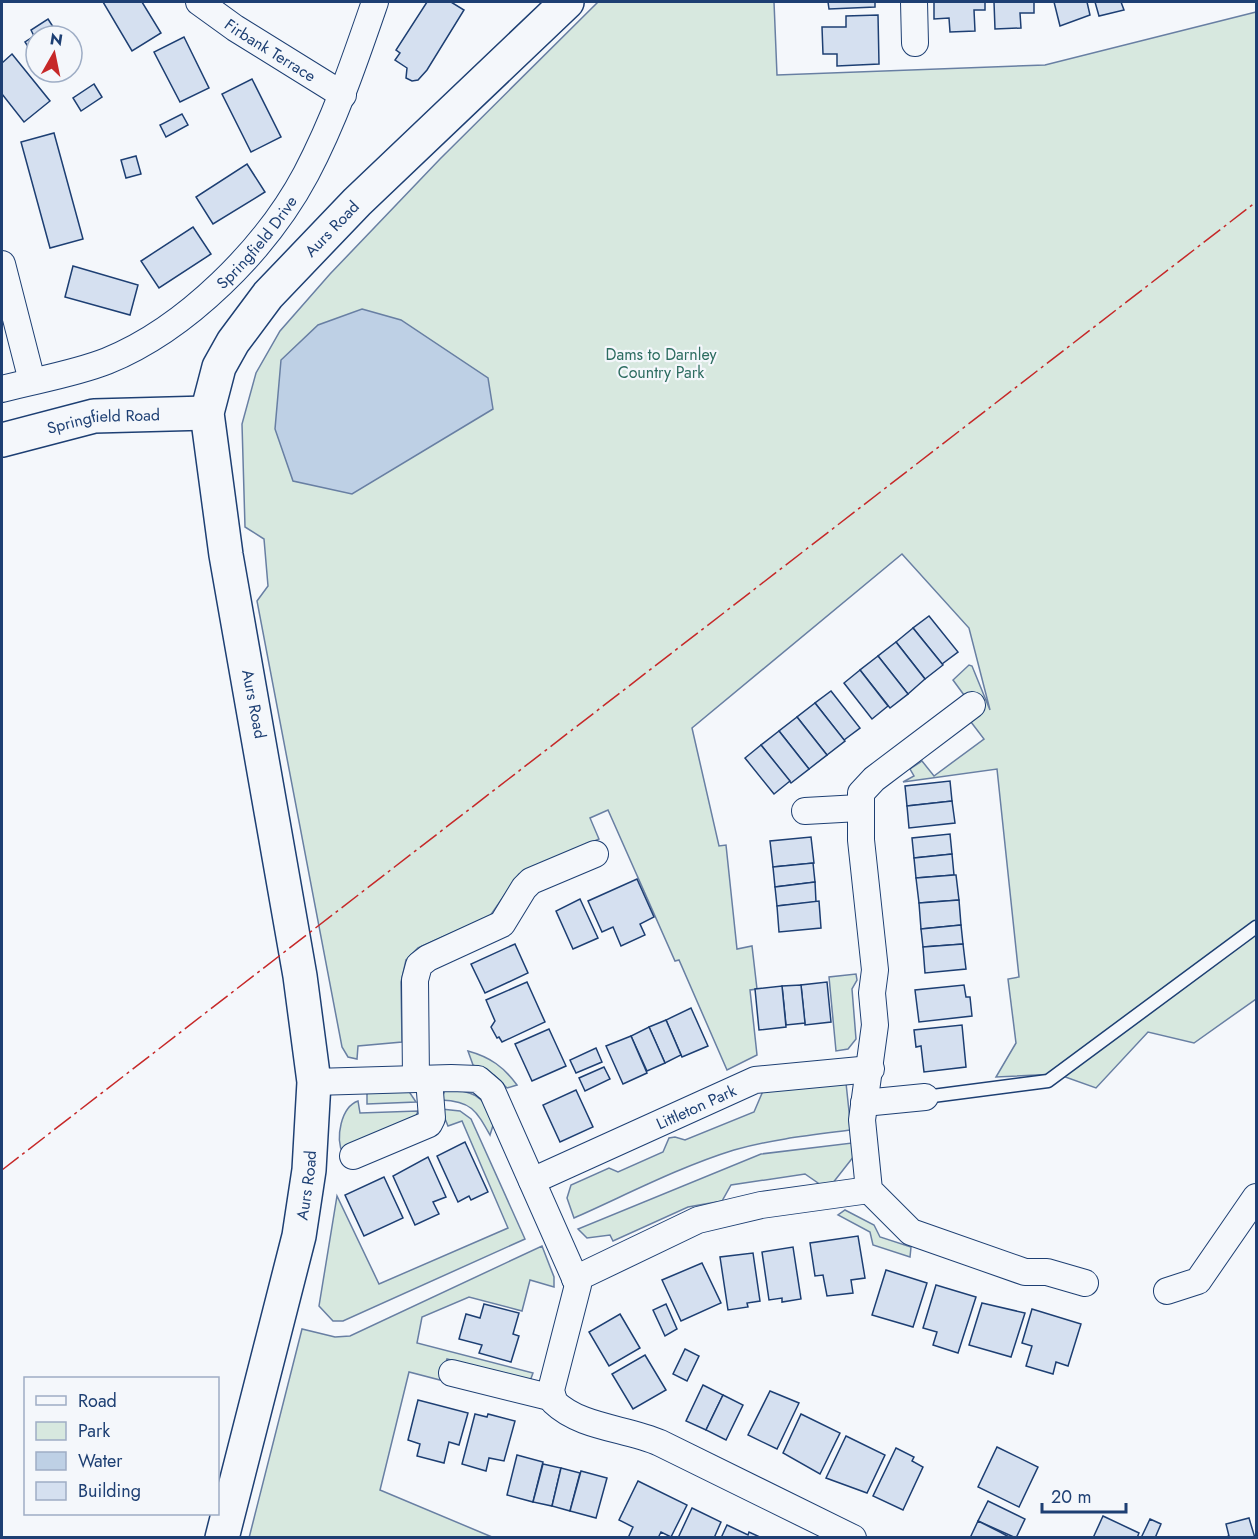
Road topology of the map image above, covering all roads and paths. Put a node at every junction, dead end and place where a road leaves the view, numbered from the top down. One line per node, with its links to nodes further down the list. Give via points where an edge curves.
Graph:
1 (199, 2): 6 (street, Firbank Terrace)
2 (375, 2): 6 (street, Springfield Drive)
3 (567, 2): 10 (street, Aurs Road, via 357,202 268,295 219,367)
4 (914, 2): 5 (street)
5 (915, 43)
6 (343, 95): 8 (street, Springfield Drive, via 305,176 275,221 202,301 154,336 107,361)
7 (2, 264): 8 (street)
8 (32, 381): 9 (street, Springfield Drive)
9 (2, 389)
10 (207, 413): 11 (street, Springfield Road, via 94,416); 19 (street, Aurs Road, via 226,555 300,976)
11 (2, 440)
12 (972, 705): 13 (street, via 874,779 861,793)
13 (859, 808): 14 (street); 17 (street, via 875,970)
14 (805, 811)
15 (595, 854): 18 (street, via 531,881 502,924 419,965 415,980)
16 (1257, 927): 20 (lane, via 1048,1080)
17 (871, 1069): 21 (street); 23 (street, Littleton Park, via 755,1080)
18 (422, 1079): 19 (street); 22 (street, via 432,1118 429,1124); 23 (street, via 478,1079 492,1091)
19 (314, 1082): 31 (street, Aurs Road, via 300,1236)
20 (926, 1097): 21 (street)
21 (864, 1104): 24 (street)
22 (353, 1156)
23 (532, 1181): 26 (street)
24 (869, 1190): 26 (street, via 761,1205 698,1220); 27 (street, via 911,1232 1025,1272 1047,1272)
25 (1257, 1197): 28 (street, via 1198,1281)
26 (575, 1278): 30 (street, via 578,1285 551,1390)
27 (1085, 1283)
28 (1167, 1291)
29 (452, 1373): 30 (street)
30 (553, 1398): 32 (street, via 563,1411 576,1418 637,1433)
31 (222, 1538)
32 (852, 1538)

